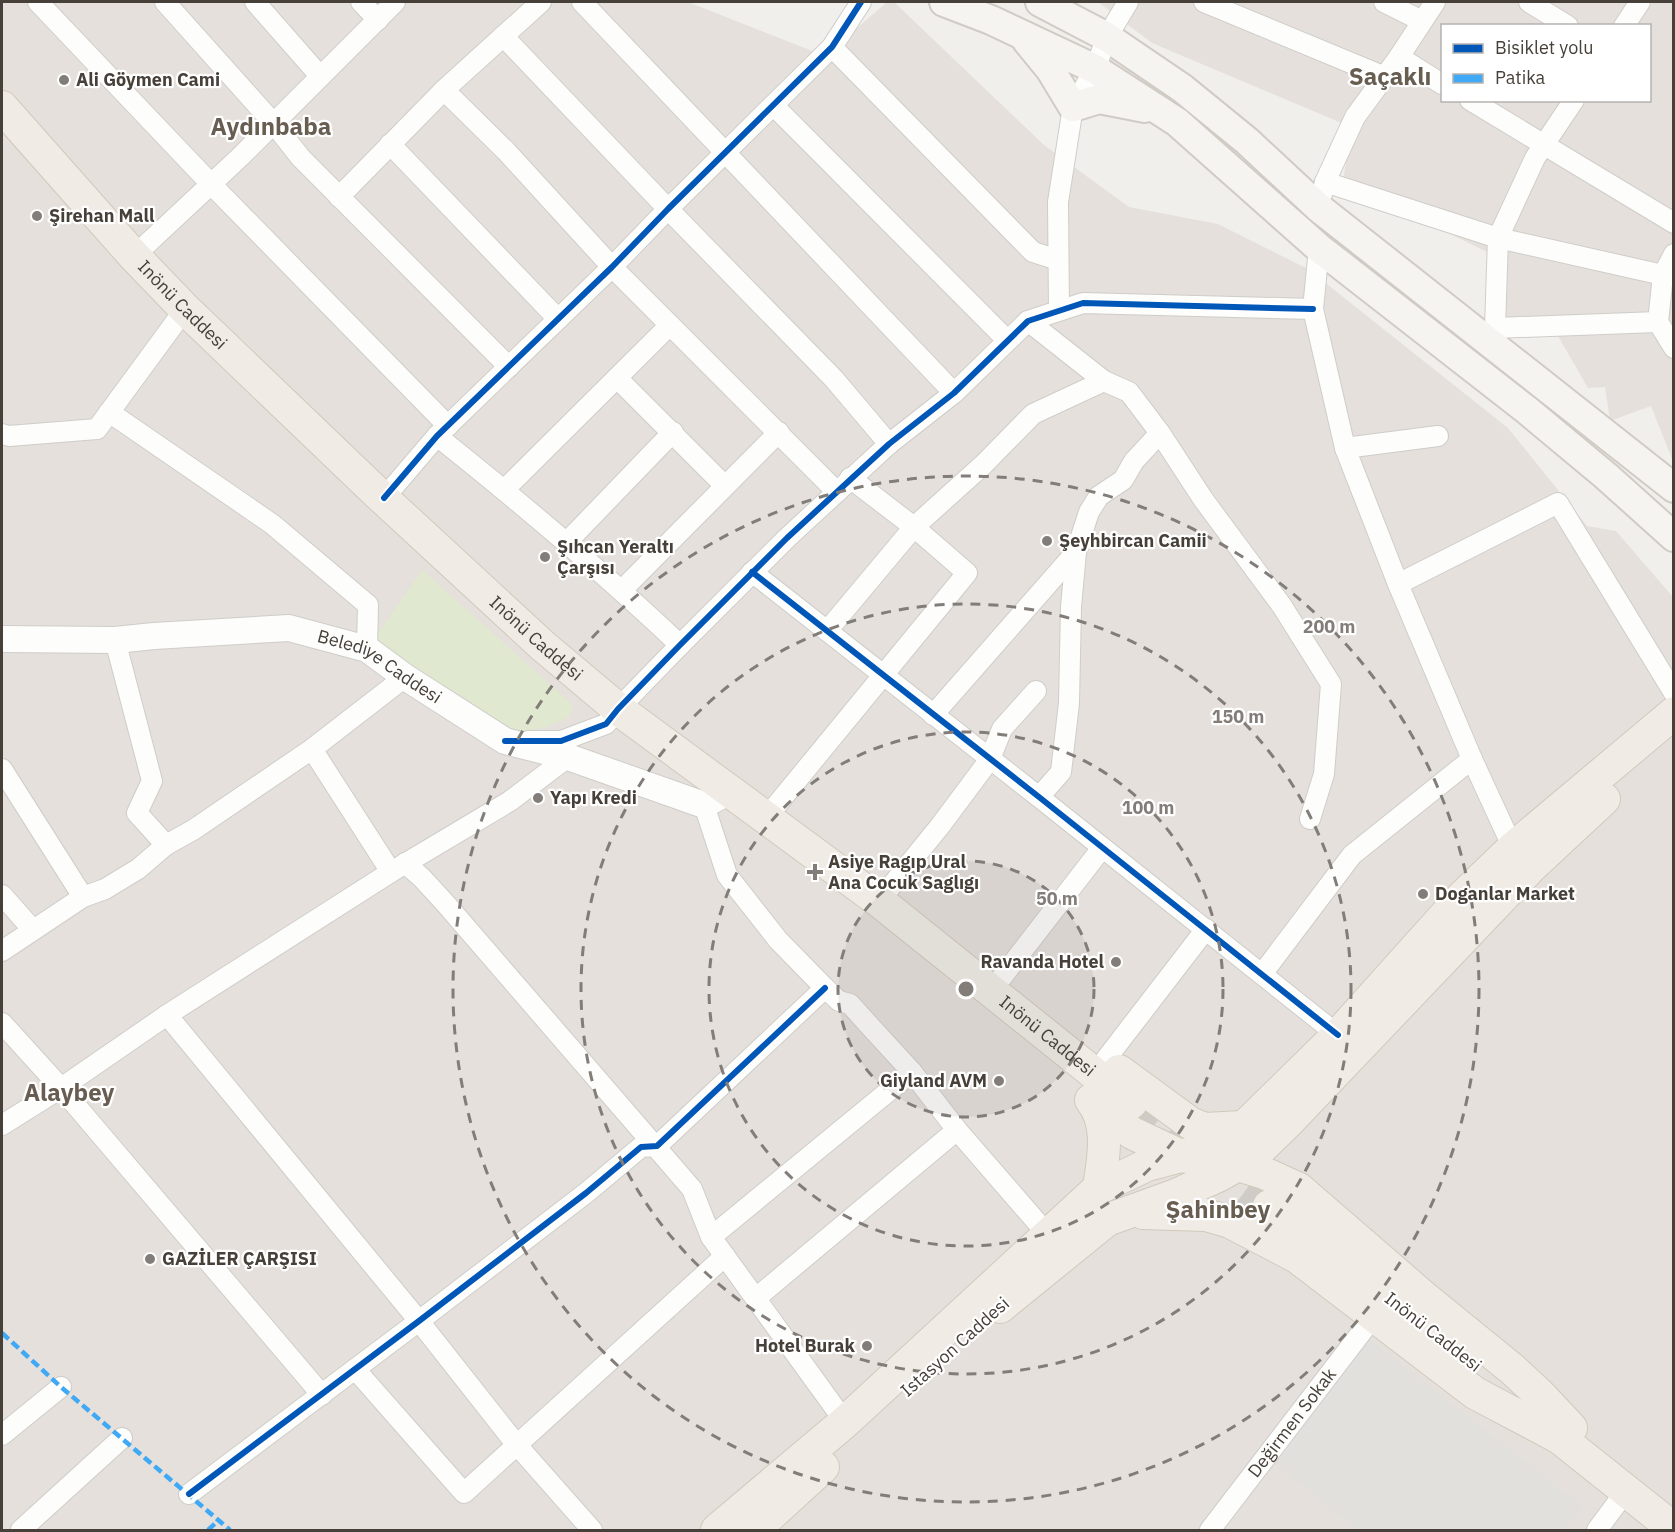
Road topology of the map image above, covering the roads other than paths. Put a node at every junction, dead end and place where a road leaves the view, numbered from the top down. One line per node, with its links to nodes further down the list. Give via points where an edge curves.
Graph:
1 (38, 2): 41 (street)
2 (165, 2): 37 (street)
3 (255, 2): 27 (street)
4 (361, 2): 17 (street)
5 (395, 2): 17 (street)
6 (541, 2): 22 (street)
7 (582, 2): 40 (street)
8 (861, 2): 24 (street)
9 (944, 2): 21 (main road)
10 (1040, 2): 23 (main road)
11 (1128, 2): 23 (street)
12 (1204, 2): 28 (street)
13 (1384, 2): 18 (street)
14 (1435, 2): 18 (street)
15 (1529, 2): 19 (street)
16 (1640, 2): 20 (street)
17 (378, 20): 27 (street)
18 (1422, 21): 25 (street)
19 (1565, 24)
20 (1625, 24)
21 (1022, 34): 26 (main road); 35 (main road)
22 (503, 36): 30 (street); 44 (street)
23 (1107, 37): 26 (street); 42 (main road, via 1182,88 1246,141)
24 (832, 47): 33 (street); 50 (street, via 1033,252)
25 (1399, 57): 28 (street); 29 (street)
26 (1095, 69): 35 (street); 36 (main road)
27 (320, 76): 37 (street)
28 (1384, 77): 42 (street, via 1355,117)
29 (1441, 83)
30 (444, 90): 38 (street); 51 (street)
31 (1473, 102): 39 (street)
32 (1573, 102): 39 (street)
33 (774, 106): 40 (street); 61 (street)
34 (2, 107): 49 (main road, Inönü Caddesi)
35 (1073, 107): 36 (main road, via 1099,99); 50 (street, via 1058,202)
36 (1159, 111): 47 (main road, via 1177,122)
37 (274, 124): 41 (street); 43 (street)
38 (390, 144): 43 (street); 56 (street)
39 (1543, 146): 45 (street); 46 (street)
40 (727, 152): 44 (street); 66 (street)
41 (211, 184): 49 (street); 68 (street)
42 (1322, 195): 46 (street); 60 (main road)
43 (339, 197): 63 (street)
44 (668, 209): 51 (street); 74 (street, via 834,379)
45 (1674, 223)
46 (1498, 238): 52 (street); 60 (street)
47 (1319, 248): 54 (street); 82 (main road, via 1528,411)
48 (1674, 254): 52 (street)
49 (134, 256): 53 (main road, Inönü Caddesi)
50 (1058, 260): 55 (street)
51 (612, 267): 56 (street); 59 (street)
52 (1663, 275): 58 (street)
53 (185, 309): 67 (street); 80 (main road, Inönü Caddesi)
54 (1313, 309): 55 (street, via 1083,303); 75 (street)
55 (1059, 310): 57 (street)
56 (558, 319): 63 (street)
57 (1028, 321): 61 (street); 65 (street)
58 (1658, 322): 60 (street); 62 (street)
59 (670, 325): 64 (street); 70 (street)
60 (1497, 338): 78 (main road)
61 (1007, 340): 66 (street)
62 (1674, 348)
63 (509, 367): 68 (street)
64 (617, 378): 69 (street); 79 (street)
65 (1104, 381): 71 (street, via 1129,392); 81 (street, via 1033,414)
66 (954, 393): 74 (street)
67 (109, 412): 72 (street, via 98,429); 92 (street, via 272,524 368,605)
68 (442, 431): 79 (street); 80 (street)
69 (673, 432): 77 (street); 83 (street)
70 (779, 432): 76 (street); 77 (street)
71 (1160, 433): 84 (street, via 1134,461 1123,480 1099,496 1089,512); 110 (street, via 1282,606 1331,684 1324,774)
72 (2, 434)
73 (1438, 436): 75 (street)
74 (889, 444): 76 (street)
75 (1346, 448): 86 (street)
76 (843, 485): 81 (street); 85 (street)
77 (725, 486): 87 (street)
78 (1674, 488)
79 (504, 490): 83 (street)
80 (384, 498): 97 (main road, Inönü Caddesi, via 543,646)
81 (914, 527): 88 (street); 93 (street, via 967,573)
82 (1674, 537)
83 (567, 542): 87 (street)
84 (1076, 552): 99 (street); 107 (street, via 1069,703 1061,772)
85 (752, 572): 88 (street); 91 (street)
86 (1398, 584): 96 (street, via 1558,503); 105 (street)
87 (622, 590): 91 (street)
88 (827, 631): 93 (street)
89 (2, 639): 90 (street, Belediye Caddesi)
90 (115, 640): 92 (street, Belediye Caddesi, via 289,628); 111 (street, via 152,781 138,813)
91 (680, 645): 97 (street)
92 (367, 649): 94 (street, Belediye Caddesi)
93 (882, 675): 99 (street); 109 (street)
94 (405, 677): 101 (street, Belediye Caddesi); 102 (street)
95 (1036, 691): 104 (street, via 1002,729)
96 (1674, 693)
97 (618, 709): 101 (street, via 606,724 561,741); 108 (main road, Inönü Caddesi)
98 (1674, 712): 113 (main road)
99 (933, 715): 104 (street)
100 (1674, 735): 113 (main road)
101 (504, 741): 103 (street, Belediye Caddesi)
102 (312, 749): 111 (street); 114 (street)
103 (568, 757): 108 (street, Belediye Caddesi); 114 (street, via 510,801)
104 (990, 759): 107 (street); 117 (street)
105 (1472, 759): 113 (street); 121 (street, via 1352,855)
106 (2, 769): 116 (street)
107 (1039, 797): 112 (street)
108 (717, 798): 109 (main road, Inönü Caddesi); 123 (street, via 727,874 778,940)
109 (766, 818): 117 (main road, Inönü Caddesi)
110 (1310, 819)
111 (166, 845): 116 (street, via 105,890)
112 (1102, 848): 118 (street); 122 (street)
113 (1522, 857): 126 (main road, via 1460,899); 132 (main road, Istasyon Caddesi)
114 (398, 868): 124 (street); 136 (street, via 422,878)
115 (2, 895): 119 (street)
116 (83, 897): 119 (street)
117 (879, 901): 122 (main road, via 930,920); 130 (main road, Inönü Caddesi); 131 (main road, via 906,935 977,1000 1041,1051)
118 (1206, 929): 121 (street); 127 (street)
119 (33, 930): 120 (street)
120 (2, 951)
121 (1263, 974): 126 (street)
122 (1002, 977): 127 (main road)
123 (825, 988): 128 (street, via 850,1005); 136 (street)
124 (166, 1015): 129 (street); 148 (street)
125 (2, 1023): 129 (street)
126 (1338, 1035): 134 (main road)
127 (1106, 1059): 134 (main road, via 1190,1123 1205,1129)
128 (912, 1072): 135 (street); 144 (street)
129 (61, 1088): 133 (street); 151 (street)
130 (1131, 1102)
131 (1100, 1110): 137 (main road, via 1132,1133); 139 (main road, via 1104,1147)
132 (1288, 1121): 138 (main road, Istasyon Caddesi); 140 (main road, via 1286,1155)
133 (2, 1125)
134 (1244, 1127): 137 (main road, via 1214,1147)
135 (957, 1130): 143 (street); 146 (street)
136 (657, 1146): 144 (street, via 692,1189); 148 (street, via 641,1147)
137 (1181, 1156): 138 (main road); 139 (main road, via 1147,1166)
138 (1238, 1165): 140 (main road); 142 (main road, Istasyon Caddesi)
139 (1099, 1188): 143 (main road)
140 (1299, 1189): 153 (main road, via 1512,1369 1539,1394)
141 (1269, 1206): 153 (main road, Inönü Caddesi)
142 (1131, 1212): 147 (main road, via 1206,1215 1230,1222 1298,1257); 164 (main road, Istasyon Caddesi, via 1107,1220 1016,1293)
143 (1048, 1235): 152 (main road)
144 (711, 1237): 145 (street)
145 (725, 1256): 146 (street); 156 (street)
146 (756, 1298): 152 (street)
147 (1374, 1316): 153 (main road, via 1475,1393); 165 (street, Değirmen Sokak)
148 (419, 1321): 149 (street); 156 (street)
149 (355, 1369): 151 (street); 156 (street, via 464,1493)
150 (61, 1387): 154 (street)
151 (322, 1395): 158 (street)
152 (845, 1422): 163 (main road)
153 (1566, 1433): 157 (main road); 159 (main road, via 1637,1476)
154 (2, 1435)
155 (122, 1438): 161 (street)
156 (516, 1443): 162 (street)
157 (1626, 1491): 160 (main road); 166 (street)
158 (189, 1494)
159 (1674, 1506)
160 (1674, 1529)
161 (21, 1530)
162 (592, 1530)
163 (717, 1530)
164 (754, 1530)
165 (1210, 1530)
166 (1597, 1530)

